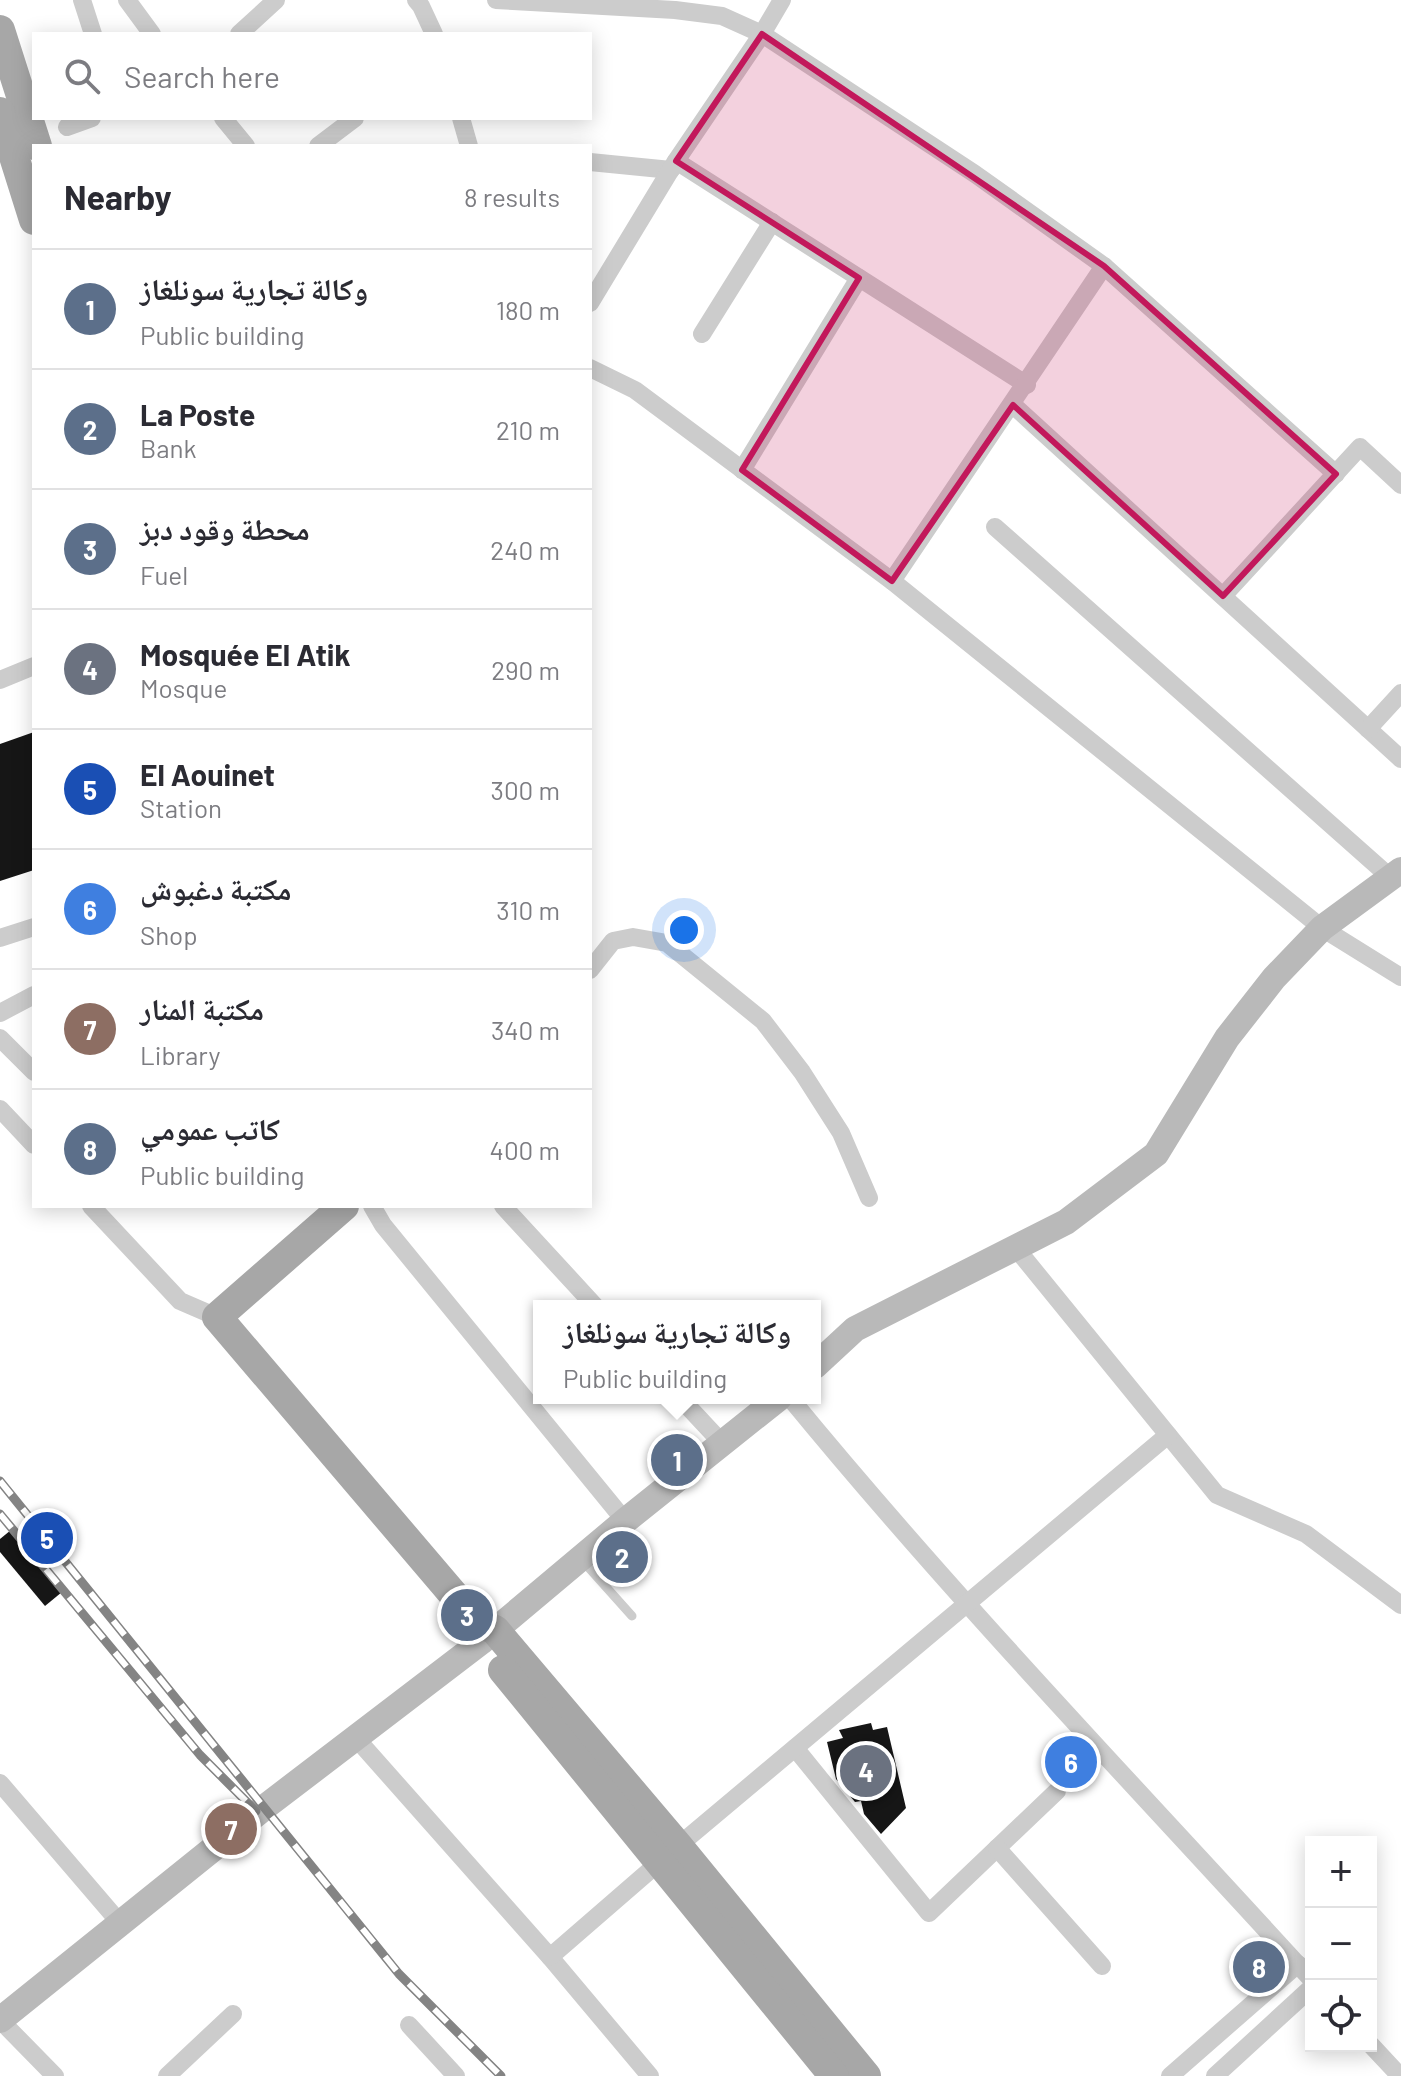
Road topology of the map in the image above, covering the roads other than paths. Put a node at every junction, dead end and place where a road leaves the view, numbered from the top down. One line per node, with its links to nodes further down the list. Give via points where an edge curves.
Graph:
1 (82, 0): 8 (street)
2 (127, 0): 9 (street)
3 (276, 0): 10 (street)
4 (416, 0): 11 (street)
5 (496, 0): 12 (street, via 707,14)
6 (782, 0): 12 (street)
7 (0, 30): 19 (main road)
8 (92, 32)
9 (148, 32)
10 (241, 32)
11 (433, 32)
12 (762, 34): 24 (street); 27 (street)
13 (0, 112): 25 (main road)
14 (86, 120): 18 (street)
15 (225, 120): 20 (street)
16 (352, 120): 21 (street)
17 (462, 120): 22 (street)
18 (67, 127)
19 (36, 144)
20 (244, 144)
21 (321, 144)
22 (468, 144)
23 (592, 162): 24 (street)
24 (673, 166): 26 (street); 29 (street)
25 (32, 214)
26 (772, 222): 28 (street); 30 (street)
27 (1104, 266): 32 (street); 35 (street)
28 (859, 278): 32 (street); 34 (street)
29 (592, 300)
30 (702, 334)
31 (592, 369): 34 (street, via 635,390)
32 (1027, 385): 33 (street)
33 (1013, 405): 38 (street); 39 (street)
34 (742, 470): 38 (street)
35 (1336, 474): 36 (street, via 1360,447); 39 (street)
36 (1401, 485)
37 (995, 527): 45 (street)
38 (892, 581): 47 (street)
39 (1223, 596): 43 (street)
40 (32, 667): 41 (street)
41 (0, 680)
42 (1400, 696): 43 (street)
43 (1368, 729): 44 (street)
44 (1401, 759)
45 (1396, 874): 47 (street)
46 (32, 928): 48 (street)
47 (1322, 928): 50 (street); 62 (street, via 1227,1038 1156,1154 1066,1222)
48 (0, 938)
49 (592, 967): 57 (street, via 613,941 633,937 667,943 763,1021 841,1133)
50 (1401, 977)
51 (32, 996): 52 (street)
52 (0, 1013)
53 (0, 1038): 54 (street)
54 (32, 1070)
55 (0, 1109): 56 (street)
56 (32, 1143)
57 (869, 1198)
58 (93, 1208): 64 (street, via 180,1301)
59 (342, 1208): 64 (main road)
60 (373, 1208): 71 (street)
61 (505, 1208): 63 (street)
62 (1015, 1247): 65 (street, via 855,1329); 69 (street)
63 (589, 1300)
64 (217, 1317): 76 (main road)
65 (821, 1360)
66 (686, 1404): 70 (street)
67 (771, 1404): 70 (street)
68 (795, 1404): 73 (street)
69 (1168, 1435): 73 (street); 74 (street, via 1217,1495 1306,1534)
70 (722, 1443): 71 (street)
71 (625, 1521): 72 (street)
72 (581, 1558): 75 (lane); 76 (street)
73 (967, 1604): 78 (street); 85 (street)
74 (1401, 1605)
75 (632, 1616)
76 (484, 1631): 77 (street); 82 (main road)
77 (355, 1737): 83 (street); 84 (street)
78 (795, 1748): 81 (street, via 929,1913); 82 (street)
79 (0, 1783): 83 (street)
80 (1057, 1791): 81 (street)
81 (997, 1848): 86 (street)
82 (668, 1855): 84 (street); 89 (main road)
83 (120, 1923): 91 (street)
84 (550, 1957): 97 (street)
85 (1298, 1964): 87 (street); 100 (street)
86 (1102, 1966)
87 (1305, 1972)
88 (1305, 1994): 101 (street)
89 (796, 2011): 98 (main road); 99 (main road)
90 (233, 2014): 95 (street)
91 (0, 2020): 94 (street)
92 (409, 2025): 96 (street)
93 (1377, 2051): 102 (street)
94 (55, 2076)
95 (167, 2076)
96 (456, 2076)
97 (650, 2076)
98 (834, 2076)
99 (866, 2076)
100 (1170, 2076)
101 (1215, 2076)
102 (1400, 2076)

